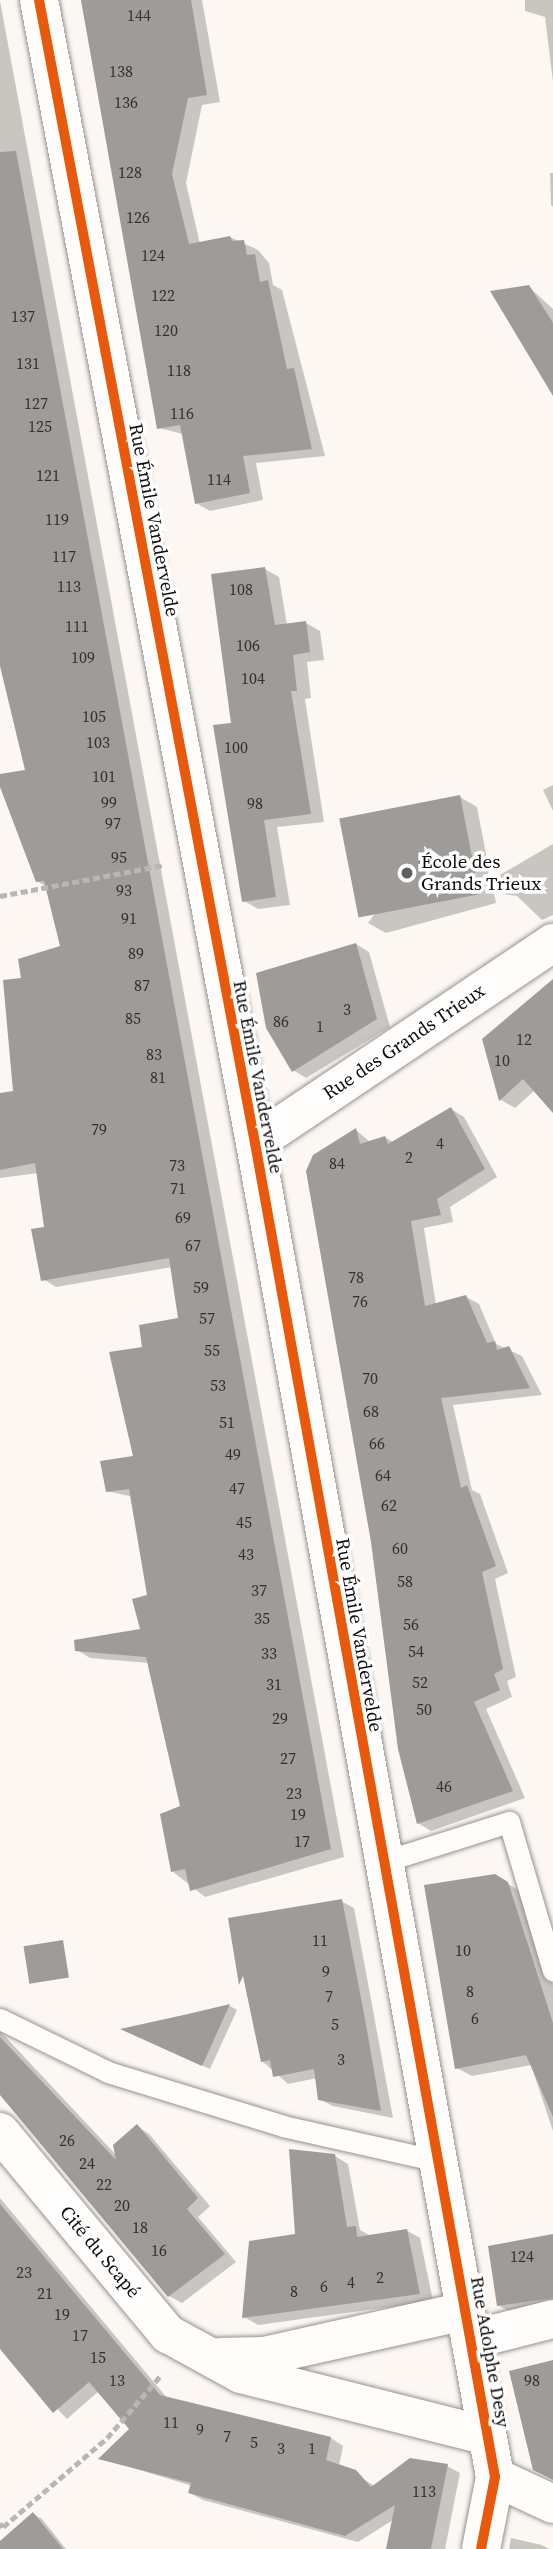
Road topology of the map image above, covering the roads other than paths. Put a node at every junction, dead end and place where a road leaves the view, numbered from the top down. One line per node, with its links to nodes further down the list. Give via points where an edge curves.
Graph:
1 (39, 0): 3 (street, Rue Émile Vandervelde)
2 (553, 943): 3 (street, Rue des Grands Trieux)
3 (255, 1143): 4 (street, Rue Émile Vandervelde)
4 (385, 1861): 5 (lane, via 509,1822); 8 (street, Rue Émile Vandervelde)
5 (553, 1971)
6 (0, 2019): 8 (lane, via 108,2072 283,2126)
7 (0, 2132): 11 (street, Cité du Scapé, via 168,2334)
8 (439, 2161): 10 (street, Rue Adolphe Desy)
9 (553, 2319): 10 (street)
10 (468, 2326): 11 (street, via 264,2356); 12 (street, Rue Adolphe Desy)
11 (199, 2351): 12 (street, Cité du Scapé, via 241,2374)
12 (488, 2436): 13 (street, Rue Adolphe Desy)
13 (495, 2477): 14 (street); 15 (street, Rue Adolphe Desy)
14 (553, 2504)
15 (481, 2549)

